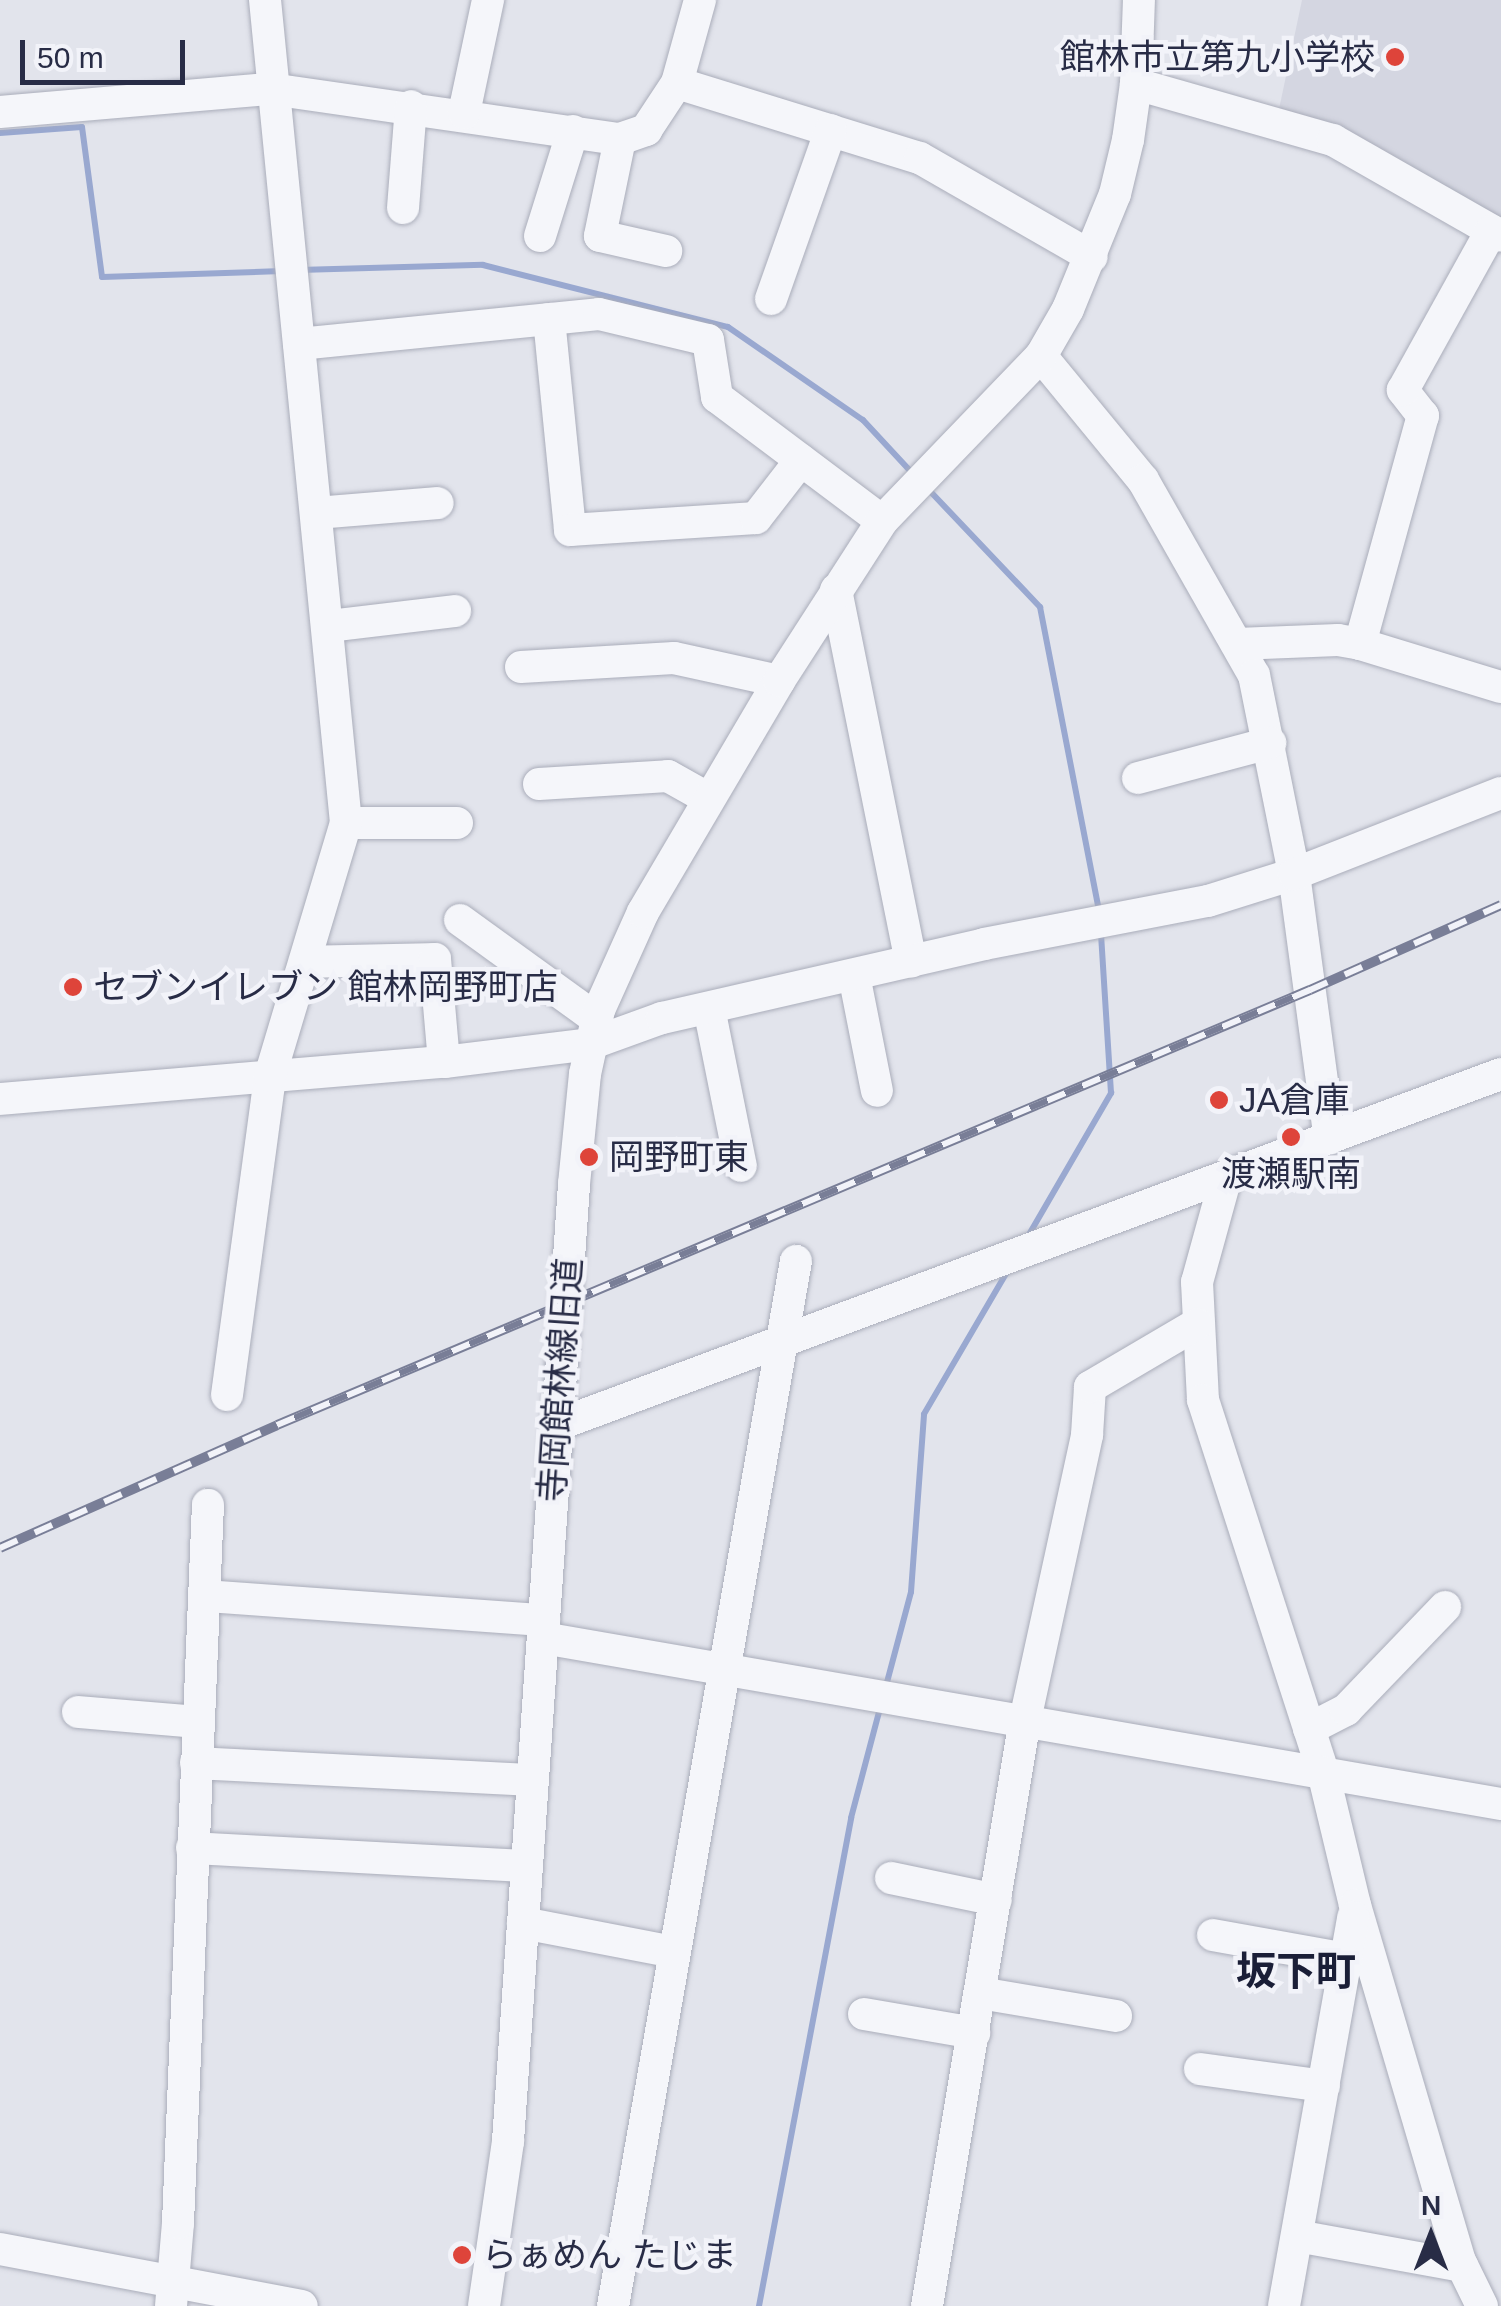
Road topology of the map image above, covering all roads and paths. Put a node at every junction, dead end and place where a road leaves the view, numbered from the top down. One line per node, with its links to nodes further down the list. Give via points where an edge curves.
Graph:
1 (264, 0): 7 (street)
2 (488, 0): 10 (street)
3 (700, 0): 5 (street)
4 (1139, 0): 6 (street, 寺岡館林線旧道)
5 (677, 83): 11 (street); 13 (street, via 646,130)
6 (1136, 84): 15 (street, via 1333,140); 18 (street, 寺岡館林線旧道, via 1115,194)
7 (271, 88): 8 (street); 9 (street); 21 (street)
8 (411, 106): 10 (street); 14 (street)
9 (0, 112)
10 (464, 113): 12 (street)
11 (831, 130): 18 (street, via 920,158); 19 (street)
12 (572, 131): 13 (street); 16 (street)
13 (620, 138): 17 (street, via 600,236)
14 (403, 208)
15 (1496, 233): 31 (street, via 1403,390 1423,416)
16 (540, 236)
17 (666, 251)
18 (1092, 257): 22 (street, 寺岡館林線旧道)
19 (771, 298)
20 (548, 319): 21 (street); 23 (street, via 600,314 708,340 717,398); 23 (street, via 570,530 756,518)
21 (299, 344): 25 (street)
22 (1041, 356): 26 (street, 寺岡館林線旧道); 30 (street, via 1143,480)
23 (801, 460): 26 (street)
24 (438, 503): 25 (street)
25 (317, 513): 29 (street)
26 (882, 520): 27 (street, 寺岡館林線旧道)
27 (836, 590): 33 (street, 寺岡館林線旧道); 45 (street)
28 (455, 611): 29 (street)
29 (329, 626): 40 (street)
30 (1237, 644): 31 (street); 35 (street, via 1254,675)
31 (1360, 644): 34 (street)
32 (521, 667): 33 (street, via 674,658)
33 (779, 680): 39 (street, 寺岡館林線旧道)
34 (1501, 687)
35 (1270, 743): 36 (street); 42 (street)
36 (1138, 778)
37 (540, 784): 39 (street, via 668,776)
38 (1501, 793): 42 (street)
39 (710, 799): 48 (street, 寺岡館林線旧道, via 642,912)
40 (346, 822): 41 (street); 44 (street)
41 (456, 822)
42 (1294, 874): 45 (street, via 1208,901); 54 (street)
43 (460, 920): 48 (street)
44 (304, 962): 49 (street, via 435,959); 51 (street)
45 (911, 962): 46 (street)
46 (854, 975): 47 (street); 52 (street)
47 (709, 1008): 48 (street); 55 (street)
48 (594, 1032): 49 (street); 61 (street, 寺岡館林線旧道, via 574,1184)
49 (444, 1062): 51 (street)
50 (1501, 1074): 54 (street)
51 (270, 1076): 53 (street); 60 (street)
52 (877, 1091)
53 (0, 1099)
54 (1330, 1138): 56 (street)
55 (742, 1166)
56 (1226, 1177): 58 (street, via 1202,1252); 59 (street)
57 (796, 1261): 59 (street)
58 (1196, 1324): 68 (street, via 1090,1387 1086,1435); 70 (street, via 1204,1400)
59 (785, 1340): 61 (street); 66 (street)
60 (227, 1394)
61 (556, 1425): 65 (street, 寺岡館林線旧道)
62 (208, 1505): 63 (street)
63 (206, 1596): 65 (street); 69 (street)
64 (1445, 1607): 70 (street, via 1346,1710)
65 (544, 1629): 66 (street); 73 (street, 寺岡館林線旧道)
66 (724, 1668): 68 (street); 82 (street)
67 (78, 1712): 69 (street)
68 (1025, 1720): 72 (street); 78 (street)
69 (197, 1722): 71 (street)
70 (1309, 1730): 72 (street)
71 (196, 1763): 73 (street); 75 (street)
72 (1323, 1772): 74 (street); 79 (street)
73 (533, 1780): 76 (street, 寺岡館林線旧道)
74 (1501, 1804)
75 (192, 1848): 76 (street); 93 (street)
76 (527, 1866): 80 (street, 寺岡館林線旧道)
77 (891, 1878): 78 (street)
78 (996, 1900): 84 (street)
79 (1355, 1905): 83 (street); 92 (street)
80 (523, 1923): 82 (street); 95 (street, 寺岡館林線旧道, via 507,2158)
81 (1213, 1936): 83 (street)
82 (674, 1952): 96 (street)
83 (1346, 1959): 89 (street)
84 (980, 1993): 86 (street); 87 (street)
85 (864, 2014): 87 (street)
86 (1116, 2016)
87 (974, 2033): 97 (street)
88 (1200, 2069): 89 (street)
89 (1324, 2086): 90 (street)
90 (1296, 2236): 92 (street); 98 (street)
91 (0, 2249): 93 (street)
92 (1462, 2266): 99 (street)
93 (171, 2294): 94 (street)
94 (302, 2306)
95 (484, 2306)
96 (613, 2306)
97 (926, 2306)
98 (1284, 2306)
99 (1482, 2306)

